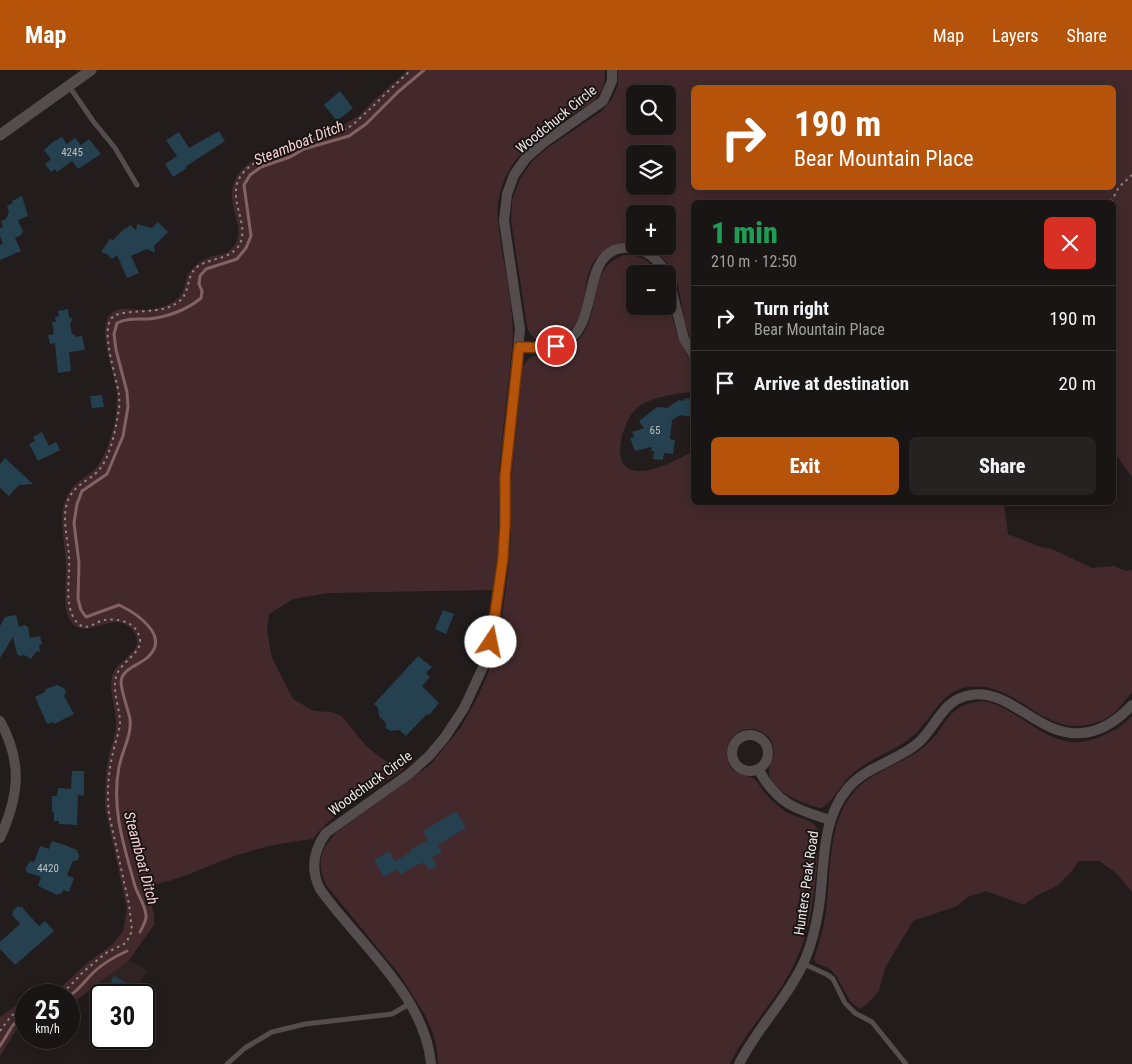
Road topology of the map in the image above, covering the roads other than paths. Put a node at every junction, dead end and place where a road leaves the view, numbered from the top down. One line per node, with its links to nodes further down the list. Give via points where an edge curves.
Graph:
1 (612, 70): 8 (street, Woodchuck Circle, via 612,81 603,101 526,158 506,194 504,221 520,317)
2 (83, 72): 3 (street)
3 (69, 86): 4 (street); 5 (lane)
4 (0, 135)
5 (137, 184)
6 (660, 265): 8 (street, via 644,251 628,248 615,251 597,269 584,319 574,336 556,346)
7 (676, 309): 9 (street, via 684,340)
8 (519, 347): 16 (street, Woodchuck Circle, via 505,476 505,539 498,605 479,679 455,722 429,756 326,833 313,862 320,889 380,962)
9 (691, 350)
10 (1132, 704): 13 (street, Hunters Peak Road, via 1104,728 1076,734 1053,730 995,697 984,694 965,696 943,711 917,744 858,778 840,799)
11 (0, 722): 14 (street, via 12,749 16,776 14,799)
12 (758, 769): 13 (street, via 770,788 787,804)
13 (830, 820): 15 (street, Hunters Peak Road, via 816,926)
14 (0, 838)
15 (803, 963): 19 (street, Hunters Peak Road); 20 (lane, via 833,979 845,1003 872,1022)
16 (409, 1004): 17 (lane, via 392,1014 306,1024 272,1032 245,1048); 18 (street, Woodchuck Circle, via 426,1036)
17 (227, 1064)
18 (431, 1064)
19 (739, 1064)
20 (906, 1064)

